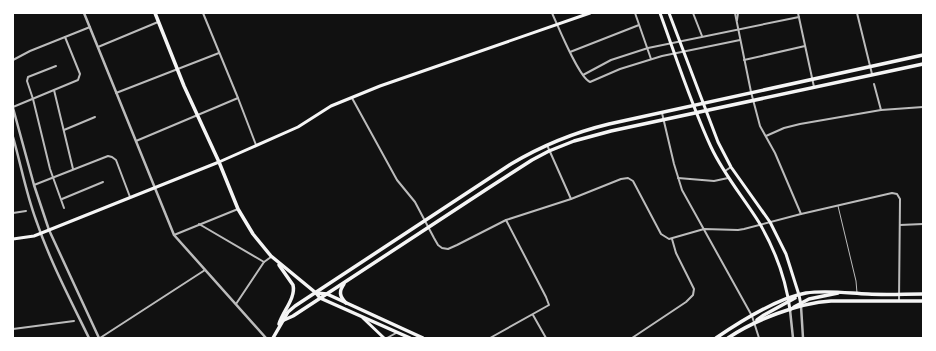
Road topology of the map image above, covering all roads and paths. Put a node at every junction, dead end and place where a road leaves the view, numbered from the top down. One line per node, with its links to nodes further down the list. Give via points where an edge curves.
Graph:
1 (84, 13): 17 (street)
2 (155, 13): 14 (main road)
3 (203, 13): 27 (street)
4 (552, 13): 15 (street)
5 (590, 13): 15 (main road)
6 (636, 13): 16 (street)
7 (660, 13): 23 (main road)
8 (669, 13): 22 (main road)
9 (693, 13): 19 (street)
10 (736, 13): 18 (street)
11 (798, 13): 13 (street)
12 (857, 13): 37 (street)
13 (799, 17): 18 (street); 24 (street)
14 (158, 22): 25 (street); 38 (main road)
15 (558, 25): 28 (street); 48 (main road)
16 (639, 25): 26 (street); 28 (street)
17 (90, 28): 20 (street); 25 (street)
18 (738, 30): 19 (street); 21 (street)
19 (702, 36): 22 (street)
20 (65, 37): 33 (street); 44 (street, via 80,77 77,81)
21 (740, 40): 29 (street); 34 (street)
22 (679, 41): 23 (street); 29 (main road)
23 (671, 43): 26 (street); 30 (main road)
24 (805, 46): 34 (street); 41 (street)
25 (98, 47): 46 (street)
26 (648, 48): 32 (street); 40 (street, via 611,60)
27 (219, 52): 38 (street); 47 (street)
28 (570, 52): 40 (street)
29 (683, 52): 30 (street); 51 (main road)
30 (675, 53): 32 (street); 52 (main road)
31 (923, 55): 37 (main road)
32 (651, 59): 40 (street, via 620,69 593,82 588,82)
33 (13, 60)
34 (744, 60): 45 (street)
35 (923, 64): 39 (main road)
36 (56, 66): 49 (street, via 28,78 26,81)
37 (870, 66): 39 (street); 41 (main road)
38 (177, 68): 46 (street); 59 (main road)
39 (872, 74): 43 (main road)
40 (583, 75)
41 (812, 79): 43 (street); 45 (main road)
42 (874, 84): 55 (street)
43 (814, 87): 50 (main road)
44 (54, 90): 49 (street); 64 (street)
45 (751, 92): 50 (street); 51 (main road)
46 (116, 93): 67 (street)
47 (238, 98): 59 (street); 69 (street)
48 (352, 98): 69 (main road, via 331,106 298,127); 93 (street, via 397,180 415,202)
49 (33, 99): 54 (street); 75 (street)
50 (753, 100): 56 (main road); 65 (street, via 760,126)
51 (703, 104): 52 (main road); 56 (main road)
52 (694, 105): 57 (main road); 58 (main road)
53 (923, 107): 55 (street)
54 (13, 108): 80 (street)
55 (881, 110): 65 (street, via 800,124)
56 (705, 111): 57 (main road); 72 (main road)
57 (697, 112): 62 (main road); 74 (main road, via 711,148)
58 (662, 113): 60 (main road); 62 (street)
59 (197, 115): 67 (street); 71 (main road)
60 (647, 116): 63 (main road); 68 (main road, via 581,131)
61 (95, 117): 64 (street)
62 (664, 120): 63 (main road); 76 (street)
63 (649, 123): 70 (main road, via 574,141)
64 (64, 130): 73 (street)
65 (766, 136): 91 (street, via 776,153)
66 (13, 137): 102 (street)
67 (136, 141): 81 (street)
68 (546, 144): 70 (street); 78 (main road)
69 (256, 145): 71 (main road)
70 (549, 151): 82 (main road); 84 (street)
71 (219, 162): 81 (main road); 88 (main road)
72 (731, 167): 74 (street); 94 (main road)
73 (73, 169): 75 (street); 83 (street, via 105,156 112,157 116,160)
74 (725, 171): 77 (main road)
75 (53, 178): 80 (street); 85 (street)
76 (678, 178): 77 (street, via 714,181); 100 (street)
77 (729, 178): 96 (main road)
78 (485, 181): 82 (main road); 93 (main road)
79 (103, 182): 85 (street)
80 (34, 185): 101 (street)
81 (154, 187): 83 (main road); 103 (street)
82 (490, 187): 99 (main road)
83 (130, 197): 101 (main road)
84 (571, 198): 92 (street); 105 (street, via 628,178 633,181 664,237)
85 (62, 199): 87 (street)
86 (838, 206): 91 (street); 98 (street, via 897,194 900,199); 113 (lane)
87 (64, 208)
88 (238, 209): 95 (street); 106 (main road, via 253,234)
89 (26, 211): 90 (street)
90 (13, 213)
91 (801, 214): 94 (street)
92 (506, 220): 99 (street, via 448,249 438,245); 126 (street, via 549,305)
93 (425, 221): 99 (street); 112 (main road)
94 (770, 222): 96 (street); 117 (main road, via 786,254)
95 (199, 224): 103 (street); 108 (street)
96 (760, 224): 100 (street, via 738,230); 119 (main road, via 778,261)
97 (923, 224): 98 (street)
98 (900, 225): 115 (street)
99 (429, 228): 110 (main road)
100 (704, 229): 105 (street); 127 (street)
101 (50, 230): 102 (main road); 137 (street)
102 (41, 233): 104 (main road); 136 (street)
103 (174, 235): 109 (street)
104 (13, 239)
105 (672, 239): 145 (street, via 694,289 693,295)
106 (271, 256): 107 (main road); 108 (street)
107 (276, 260): 112 (main road); 132 (main road, via 294,288)
108 (264, 262): 122 (street)
109 (205, 270): 122 (street); 137 (street)
110 (346, 282): 114 (main road); 123 (main road, via 340,292)
111 (840, 292): 113 (main road); 117 (main road); 124 (main road, via 816,297)
112 (316, 293): 114 (main road); 118 (main road); 130 (main road, via 288,312)
113 (857, 293): 115 (main road)
114 (326, 294): 118 (main road); 123 (main road)
115 (900, 294): 116 (main road); 120 (street)
116 (923, 294)
117 (799, 295): 119 (main road); 124 (main road)
118 (320, 298): 128 (main road); 130 (main road)
119 (789, 300): 125 (main road); 127 (main road); 131 (main road)
120 (899, 301): 121 (main road); 124 (main road, via 830,301)
121 (923, 301)
122 (236, 304): 138 (street)
123 (348, 304): 135 (main road)
124 (801, 305): 125 (main road); 150 (street)
125 (790, 310): 131 (main road); 149 (street)
126 (533, 315): 143 (street); 144 (street)
127 (752, 316): 131 (street); 146 (main road)
128 (363, 318): 134 (main road); 140 (main road)
129 (74, 321): 133 (street)
130 (283, 321): 132 (main road)
131 (754, 323): 147 (main road); 148 (street)
132 (278, 327): 139 (main road)
133 (13, 329)
134 (397, 332): 140 (street); 141 (main road)
135 (416, 336): 142 (main road)
136 (89, 338)
137 (100, 338)
138 (266, 338)
139 (272, 338)
140 (385, 338)
141 (410, 338)
142 (423, 338)
143 (490, 338)
144 (546, 338)
145 (632, 338)
146 (716, 338)
147 (728, 338)
148 (759, 338)
149 (793, 338)
150 (803, 338)

